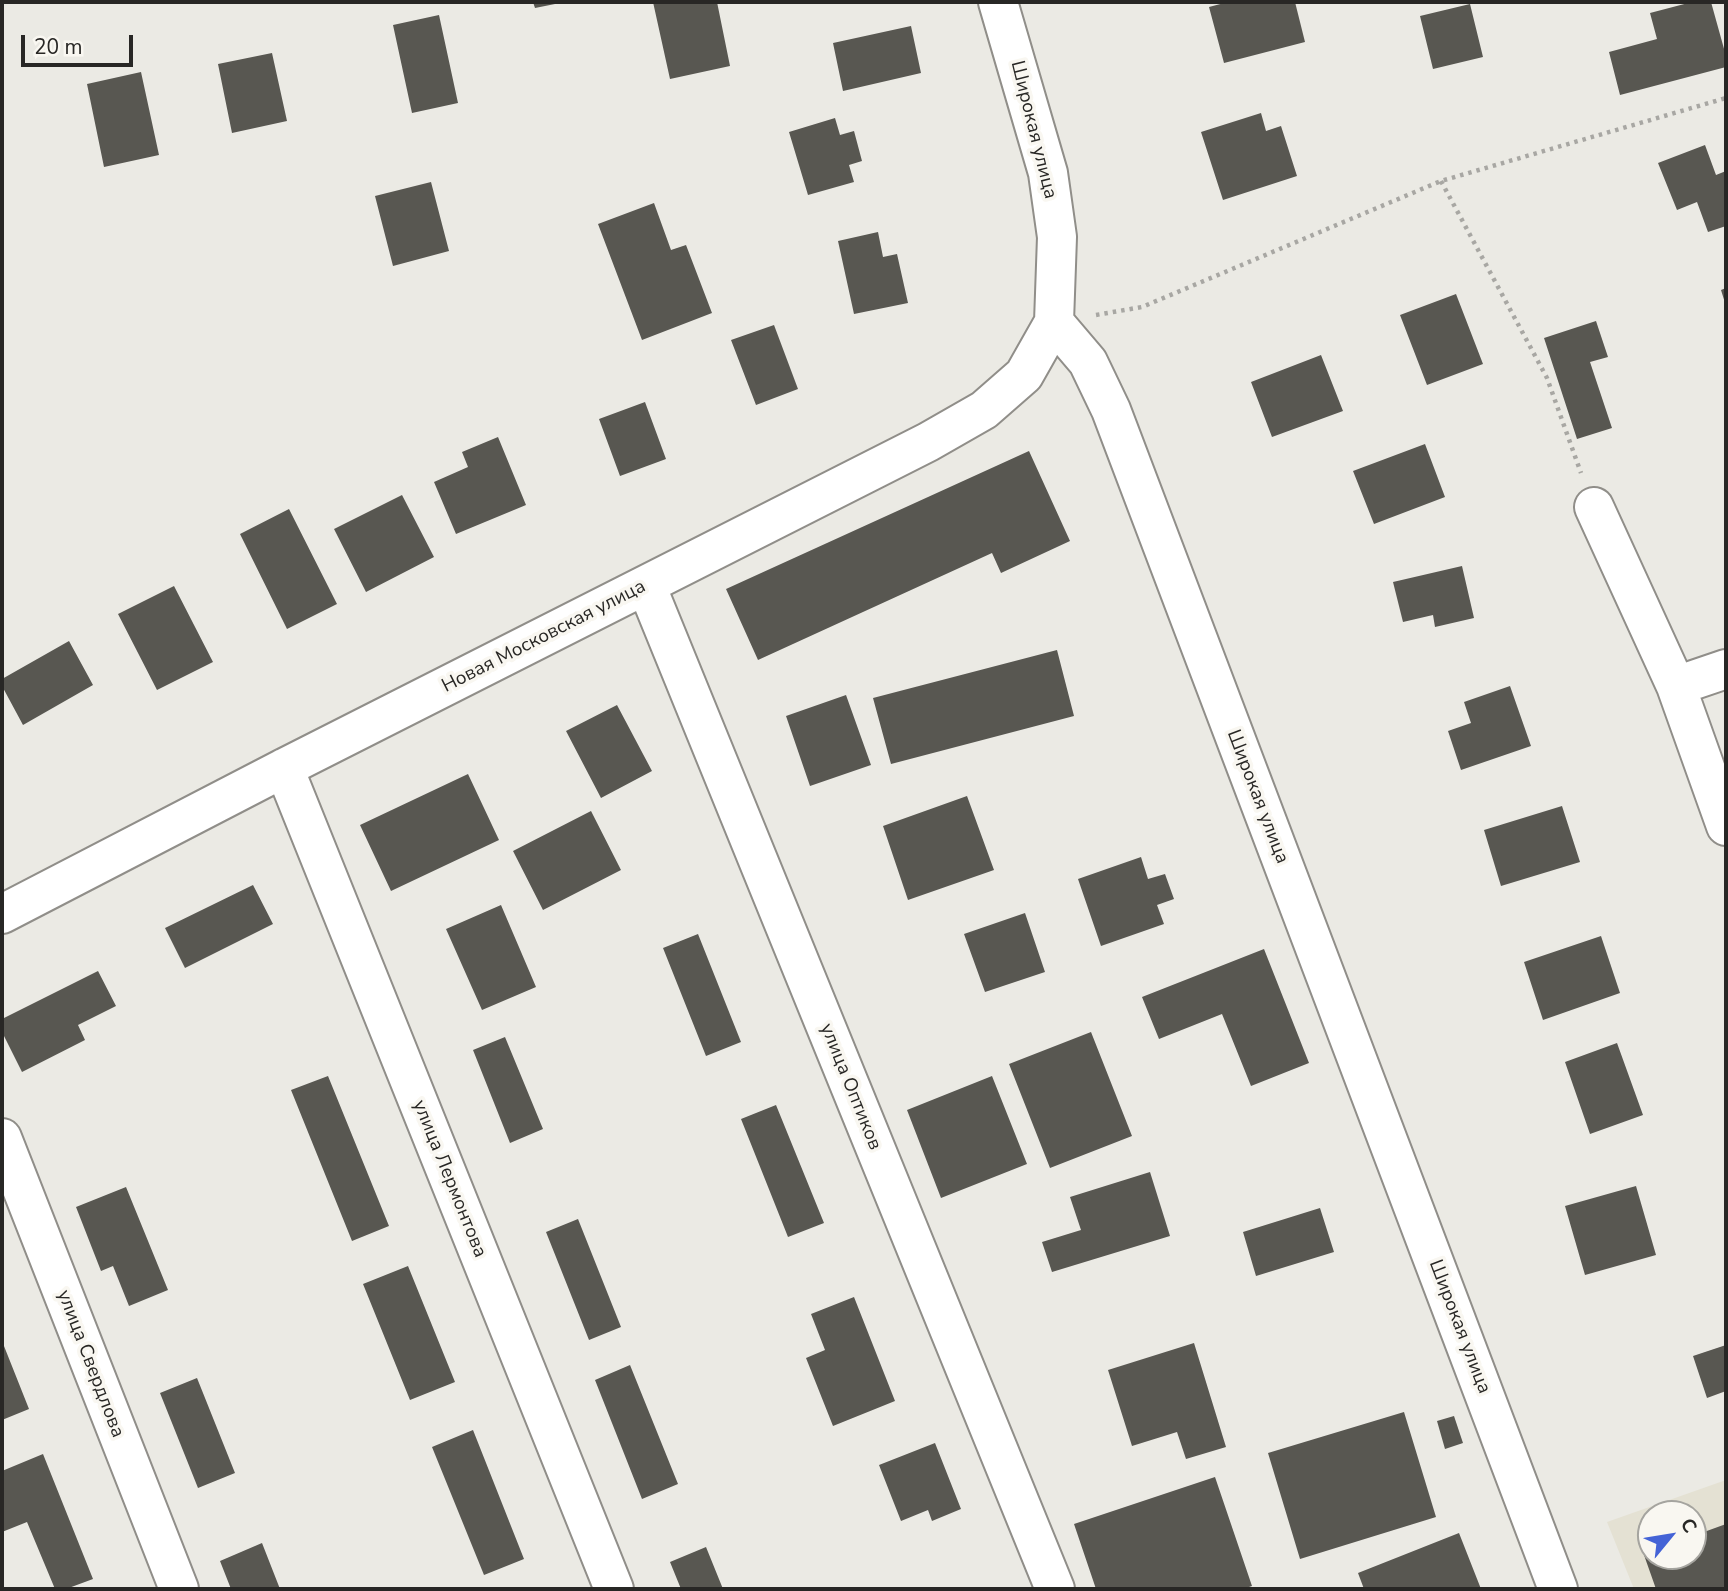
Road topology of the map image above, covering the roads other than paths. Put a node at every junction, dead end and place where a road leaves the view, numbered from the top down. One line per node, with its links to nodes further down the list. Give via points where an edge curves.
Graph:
1 (998, 2): 2 (street, Широкая улица, via 1048,173 1057,237)
2 (1054, 322): 4 (street, Новая Московская улица, via 1024,375 984,410); 14 (street, Широкая улица, via 1088,362 1111,410)
3 (1594, 507): 6 (street)
4 (646, 585): 7 (street, Новая Московская улица); 13 (street, улица Оптиков)
5 (1726, 669): 6 (street)
6 (1676, 686): 8 (street)
7 (284, 768): 9 (street, Новая Московская улица); 12 (street, улица Лермонтова)
8 (1726, 826)
9 (2, 914)
10 (2, 1138): 11 (street, улица Свердлова)
11 (179, 1589)
12 (614, 1589)
13 (1055, 1589)
14 (1558, 1589)

